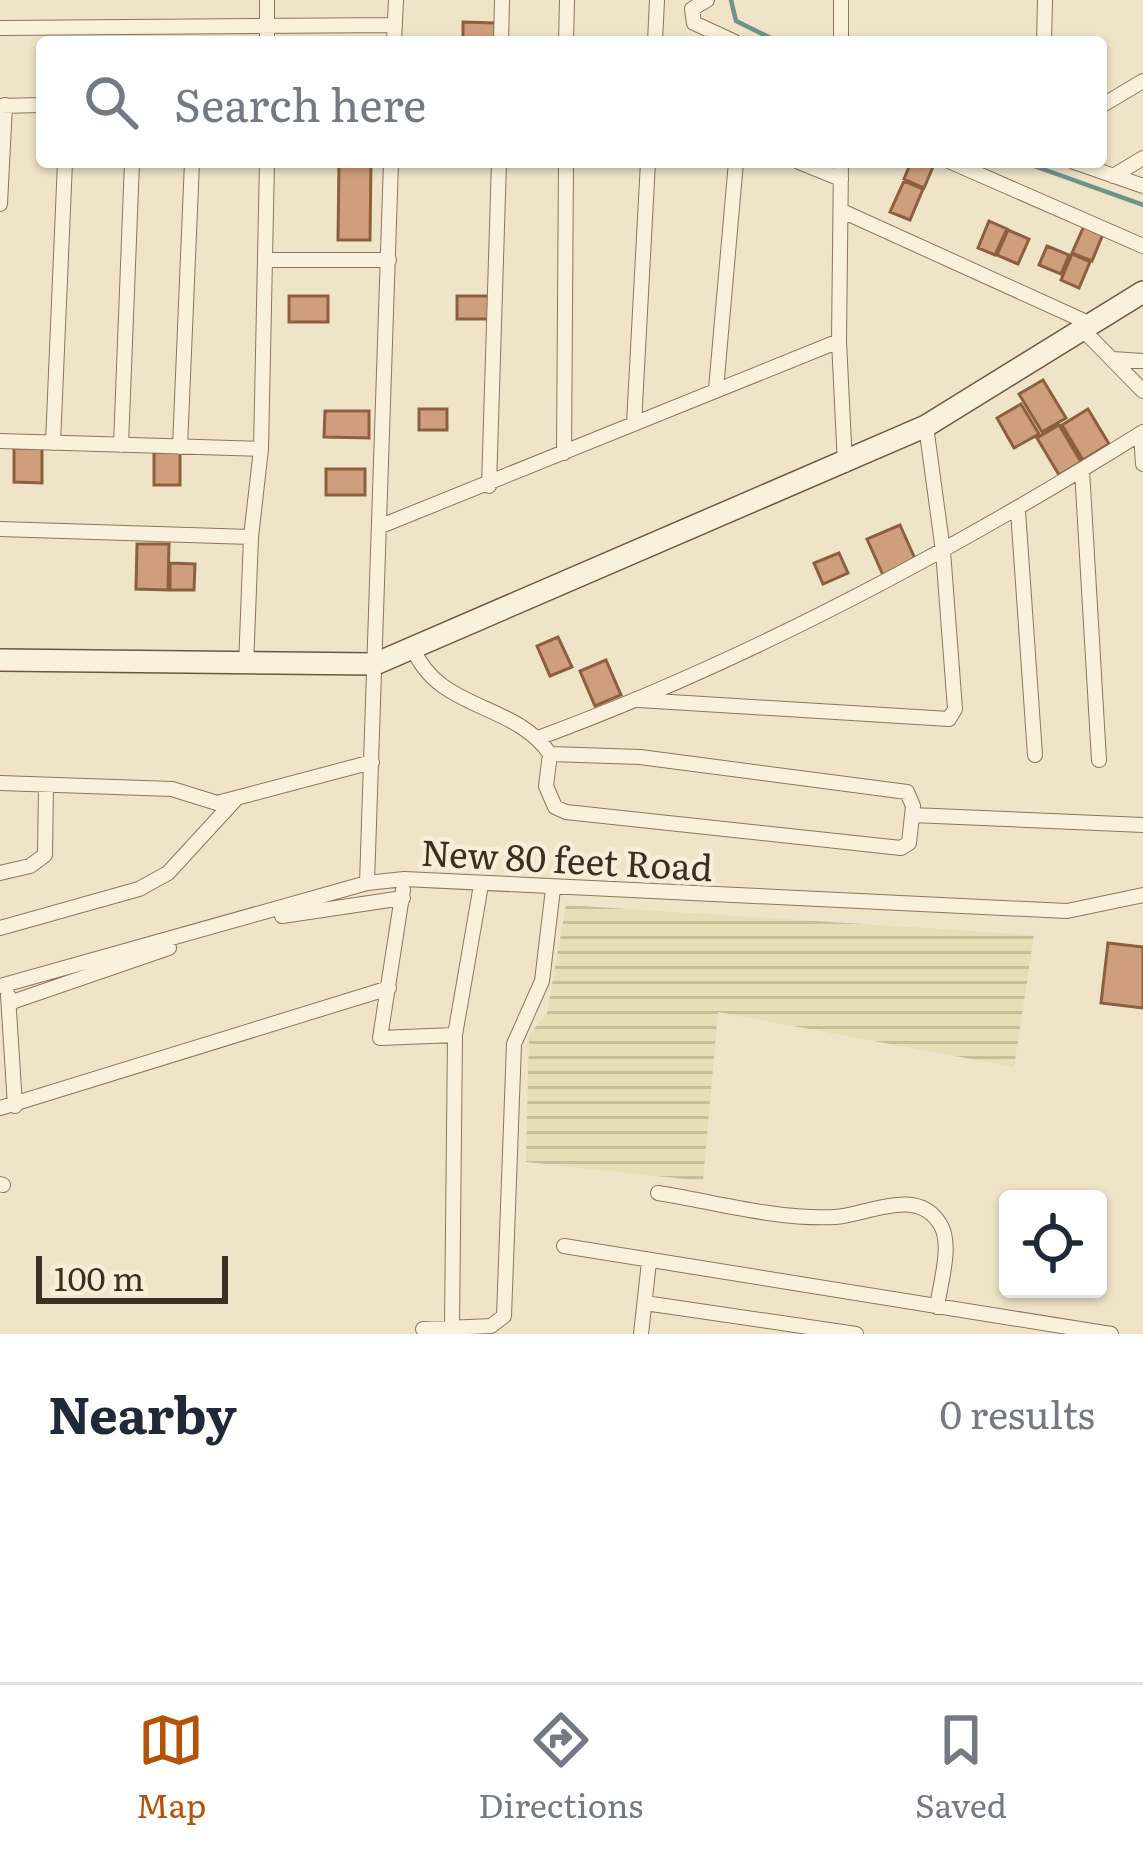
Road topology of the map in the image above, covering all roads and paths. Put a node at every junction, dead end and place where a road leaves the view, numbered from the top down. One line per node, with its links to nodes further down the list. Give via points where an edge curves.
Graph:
1 (267, 0): 11 (street)
2 (396, 0): 9 (street)
3 (502, 0): 13 (street)
4 (567, 0): 14 (street)
5 (657, 0): 15 (street)
6 (707, 0): 16 (street, via 692,10 694,23)
7 (841, 0): 17 (street)
8 (1045, 0): 18 (street)
9 (395, 25): 11 (street); 12 (street)
10 (0, 28): 11 (street)
11 (267, 34)
12 (394, 36)
13 (501, 36)
14 (566, 36)
15 (655, 36)
16 (722, 36)
17 (841, 36)
18 (1044, 36)
19 (1143, 81): 20 (street)
20 (1107, 102)
21 (36, 105): 22 (street)
22 (2, 106): 40 (street)
23 (1143, 158): 37 (street)
24 (64, 168): 56 (street)
25 (132, 168): 57 (street)
26 (192, 168): 58 (street)
27 (267, 168): 43 (street)
28 (391, 168): 44 (street)
29 (499, 168): 64 (street)
30 (566, 168): 60 (street)
31 (648, 168): 52 (street)
32 (735, 168): 50 (street)
33 (814, 168): 38 (street)
34 (841, 168): 38 (street)
35 (965, 168): 42 (street)
36 (1091, 168): 37 (street)
37 (1113, 176): 39 (street)
38 (841, 179): 41 (street)
39 (1143, 186)
40 (0, 203)
41 (842, 211): 46 (street); 47 (street)
42 (1143, 247)
43 (265, 260): 44 (street); 59 (street)
44 (388, 260): 66 (street)
45 (1139, 298): 46 (street)
46 (1089, 328): 48 (street); 53 (street)
47 (839, 340): 50 (street); 61 (street)
48 (1113, 358): 49 (street); 51 (street)
49 (1143, 361)
50 (716, 389): 52 (street)
51 (1143, 391)
52 (634, 424): 60 (street)
53 (926, 426): 61 (street); 69 (street)
54 (1142, 432): 62 (street); 63 (street)
55 (0, 441): 56 (street)
56 (53, 443): 57 (street)
57 (121, 445): 58 (street)
58 (180, 447): 59 (street)
59 (260, 449): 68 (street)
60 (564, 453): 64 (street)
61 (845, 464): 70 (street)
62 (1143, 464)
63 (1082, 470): 65 (street); 78 (street)
64 (489, 486): 66 (street)
65 (1018, 511): 69 (street); 77 (street)
66 (381, 526): 72 (street)
67 (0, 530): 68 (street)
68 (250, 537): 73 (street)
69 (943, 550): 74 (street); 74 (street, via 955,709 949,718)
70 (413, 648): 72 (street); 75 (street, via 433,683)
71 (0, 660): 73 (street)
72 (376, 664): 73 (street); 79 (street)
73 (246, 666)
74 (635, 700): 75 (street)
75 (538, 738): 76 (street)
76 (550, 754): 83 (street, via 640,757 900,791 912,798); 83 (street, via 546,786 566,812 901,848 909,843)
77 (1035, 755)
78 (1099, 760)
79 (371, 762): 82 (street); 87 (street)
80 (0, 784): 81 (street)
81 (46, 785): 82 (street); 85 (street, via 45,855)
82 (236, 800): 92 (street, via 168,873)
83 (912, 815): 84 (street)
84 (1143, 825)
85 (0, 873)
86 (404, 879): 87 (street, New 80 feet Road); 88 (street, New 80 feet Road); 91 (street)
87 (367, 884): 93 (street, New 80 feet Road)
88 (481, 885): 89 (street, New 80 feet Road); 96 (street)
89 (554, 889): 90 (street, New 80 feet Road, via 1067,911); 105 (street, via 542,981 514,1044 504,1316)
90 (1143, 896)
91 (403, 898): 94 (street); 95 (street, via 261,921)
92 (0, 928)
93 (3, 985): 95 (street)
94 (389, 988): 96 (street, via 380,1038); 97 (street)
95 (9, 1003): 97 (street)
96 (455, 1035): 103 (street)
97 (8, 1107)
98 (658, 1192): 102 (street, via 826,1217 888,1203 926,1212 946,1237)
99 (564, 1246): 100 (street)
100 (649, 1262): 101 (street); 102 (street)
101 (644, 1304): 107 (street); 108 (street)
102 (937, 1307): 106 (street)
103 (452, 1328): 104 (street); 105 (street)
104 (423, 1329)
105 (496, 1329)
106 (1039, 1329): 109 (street)
107 (641, 1334)
108 (856, 1334)
109 (1111, 1334)

